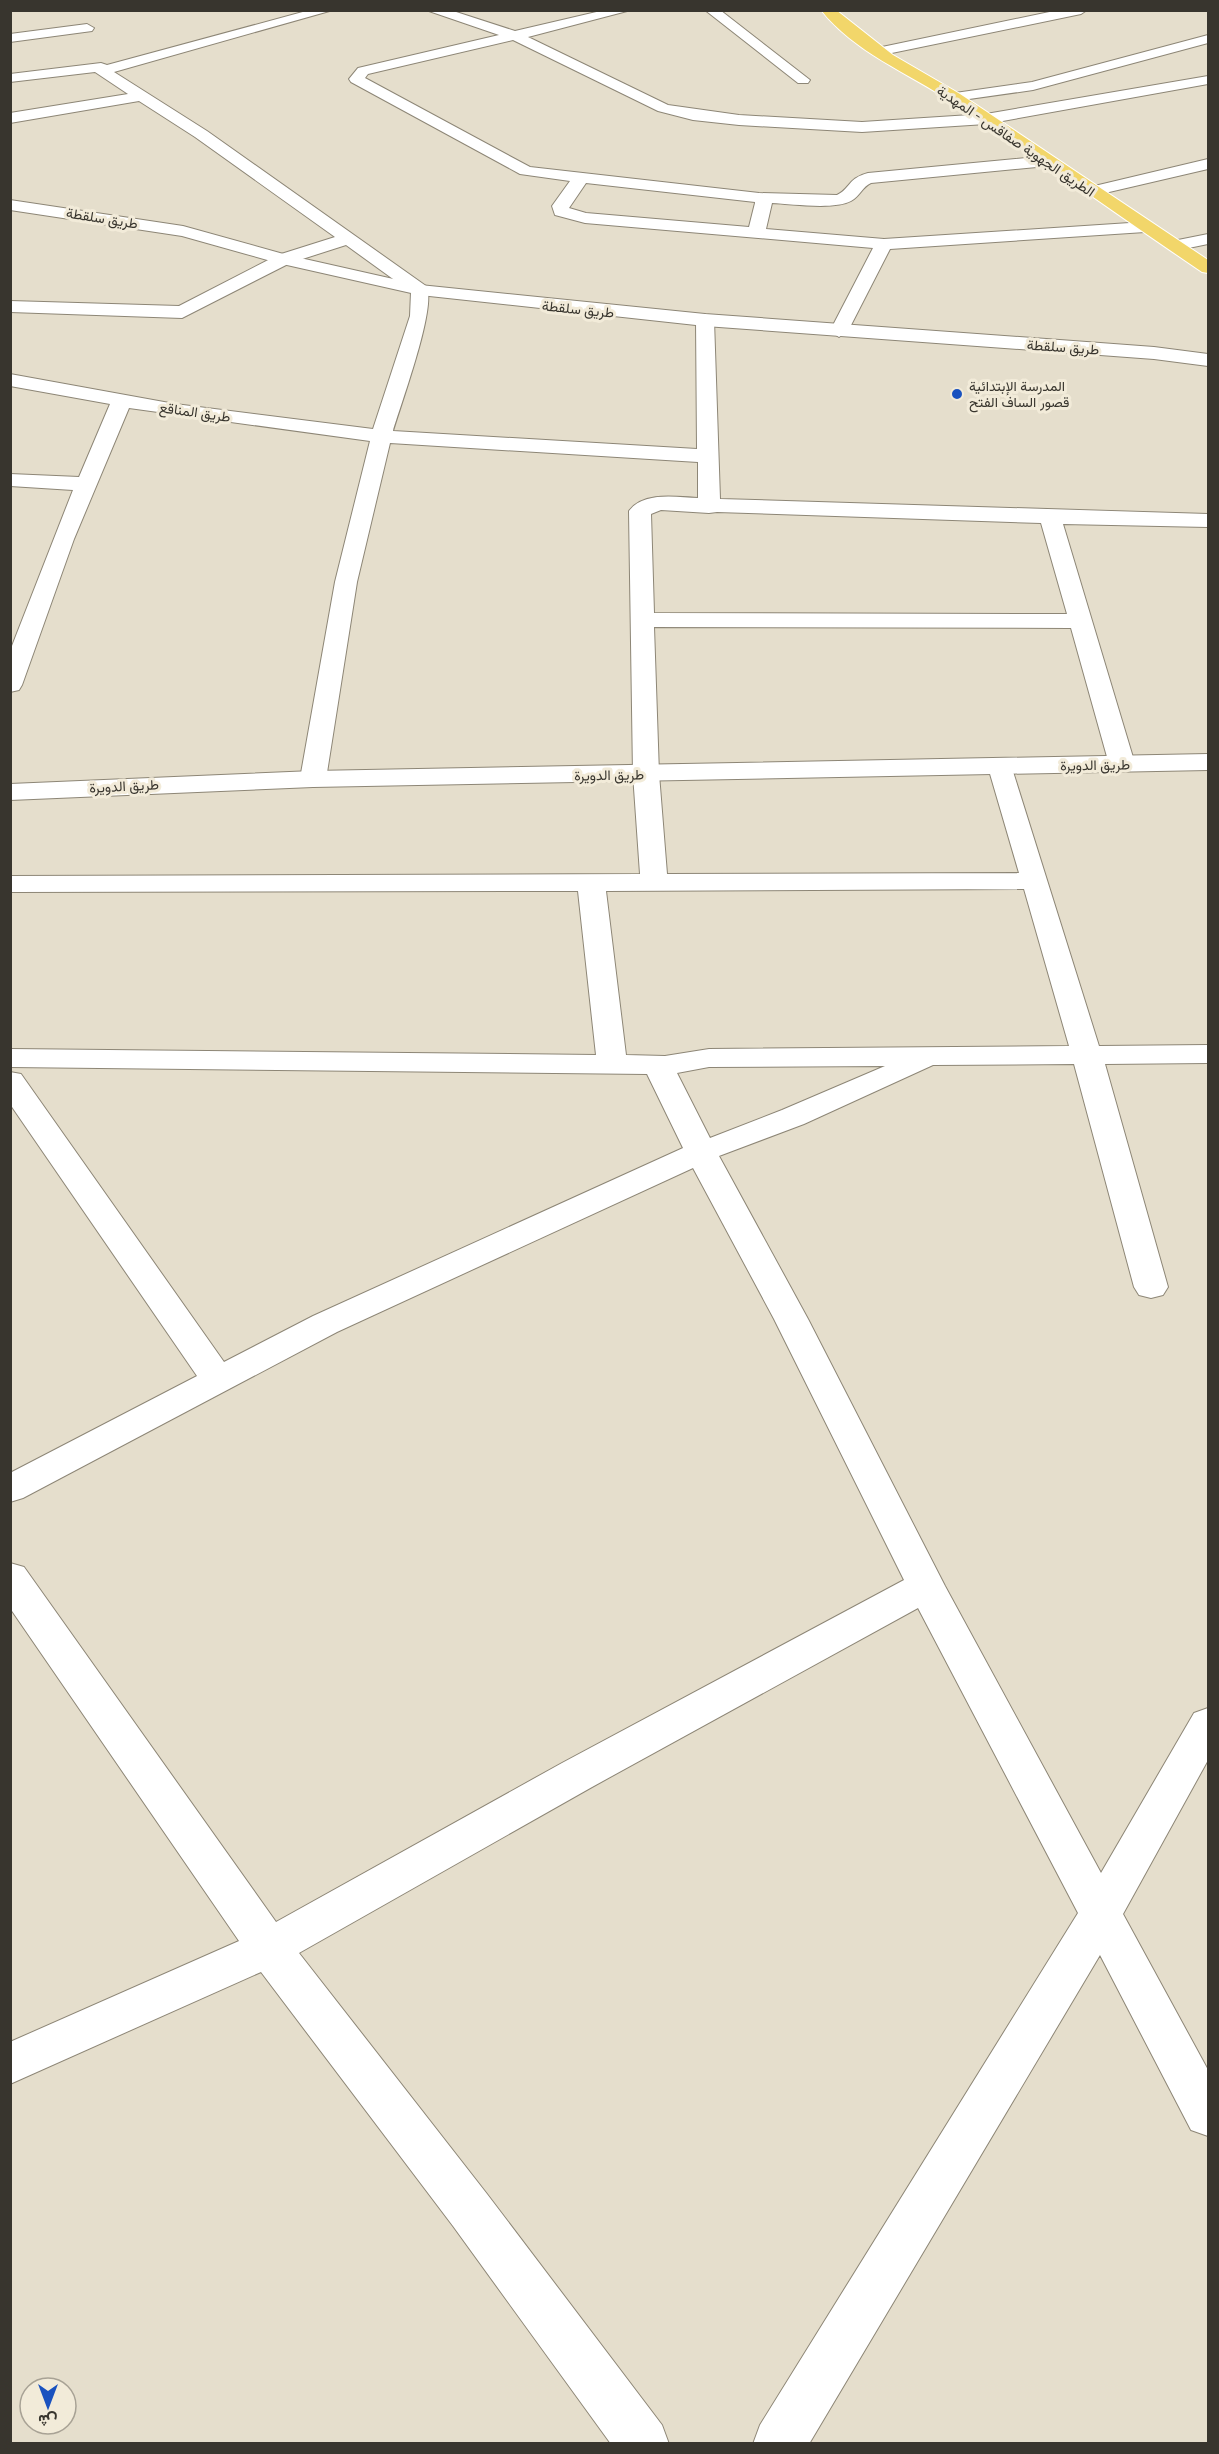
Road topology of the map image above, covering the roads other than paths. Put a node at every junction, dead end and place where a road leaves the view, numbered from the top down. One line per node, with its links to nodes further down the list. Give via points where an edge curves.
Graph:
1 (327, 10): 14 (street)
2 (432, 10): 10 (street)
3 (625, 10): 10 (street)
4 (711, 10): 16 (street)
5 (827, 10): 13 (main road, الطريق الجهوية صفاقس - المهدية)
6 (1048, 10): 8 (street)
7 (1081, 10): 8 (street)
8 (1063, 14): 13 (street)
9 (87, 28): 11 (street)
10 (517, 37): 21 (street, via 624,92 693,115 862,127); 24 (street, via 363,71 356,79 521,169)
11 (10, 38)
12 (1209, 39): 19 (street, via 1033,86)
13 (882, 51): 19 (main road, الطريق الجهوية صفاقس - المهدية)
14 (100, 65): 15 (street); 18 (street)
15 (10, 78)
16 (803, 80)
17 (1209, 80): 21 (street)
18 (142, 96): 20 (street); 30 (street)
19 (955, 97): 21 (main road, الطريق الجهوية صفاقس - المهدية)
20 (10, 118)
21 (986, 119): 22 (main road, الطريق الجهوية صفاقس - المهدية)
22 (1047, 161): 25 (main road, الطريق الجهوية صفاقس - المهدية); 26 (street, via 868,178 838,200)
23 (1209, 164): 25 (street)
24 (581, 178): 26 (street); 29 (street, via 560,206 567,214)
25 (1092, 191): 28 (main road, الطريق الجهوية صفاقس - المهدية)
26 (759, 198): 29 (street, via 764,201)
27 (10, 205): 34 (street, طريق سلقطة, via 183,231)
28 (1145, 227): 32 (street); 33 (main road, الطريق الجهوية صفاقس - المهدية)
29 (756, 233): 32 (street)
30 (348, 239): 34 (street); 36 (street)
31 (1209, 239): 33 (street)
32 (884, 244): 39 (street)
33 (1174, 246): 35 (main road, الطريق الجهوية صفاقس - المهدية)
34 (284, 259): 36 (street, طريق سلقطة); 37 (street, via 182,312)
35 (1209, 268)
36 (420, 290): 38 (street, طريق سلقطة); 45 (street, via 419,316)
37 (10, 306)
38 (705, 320): 39 (street, طريق سلقطة); 46 (street)
39 (839, 331): 41 (street, طريق سلقطة)
40 (1209, 351): 41 (street, طريق سلقطة)
41 (1155, 353): 42 (street, طريق سلقطة)
42 (1209, 360)
43 (10, 380): 44 (street, طريق المناقع)
44 (122, 400): 45 (street, طريق المناقع); 48 (street)
45 (381, 436): 46 (street, طريق المناقع); 60 (street, via 346,582)
46 (709, 456): 49 (street)
47 (10, 480): 48 (street)
48 (86, 484): 54 (street)
49 (709, 507): 50 (street); 52 (street, via 658,503 639,511)
50 (1050, 517): 51 (street); 53 (street)
51 (1209, 520)
52 (642, 620): 53 (street); 59 (street)
53 (1080, 621): 57 (street)
54 (16, 653): 55 (street)
55 (10, 685)
56 (1209, 762): 57 (street, طريق الدويرة)
57 (1122, 764): 58 (street, طريق الدويرة)
58 (1001, 767): 59 (street, طريق الدويرة); 62 (street)
59 (646, 774): 60 (street, طريق الدويرة); 65 (street)
60 (313, 778): 61 (street, طريق الدويرة)
61 (10, 792)
62 (1035, 881): 65 (street); 67 (street)
63 (10, 884): 64 (street)
64 (591, 884): 65 (street); 70 (street)
65 (654, 884)
66 (1209, 1054): 67 (street)
67 (1087, 1055): 68 (street); 74 (street)
68 (932, 1056): 71 (street, via 709,1058); 73 (street, via 793,1117)
69 (10, 1058): 70 (street)
70 (612, 1064): 71 (street)
71 (665, 1065): 73 (street, via 662,1073)
72 (10, 1081): 75 (street)
73 (700, 1152): 75 (street, via 336,1319); 78 (street, via 791,1319)
74 (1151, 1287)
75 (218, 1379): 76 (street)
76 (10, 1489)
77 (10, 1577): 81 (street)
78 (926, 1586): 80 (street); 81 (street)
79 (1209, 1724): 80 (street)
80 (1101, 1915): 83 (street); 85 (street)
81 (269, 1948): 82 (street); 84 (street)
82 (10, 2064)
83 (1209, 2115)
84 (643, 2444)
85 (779, 2444)

